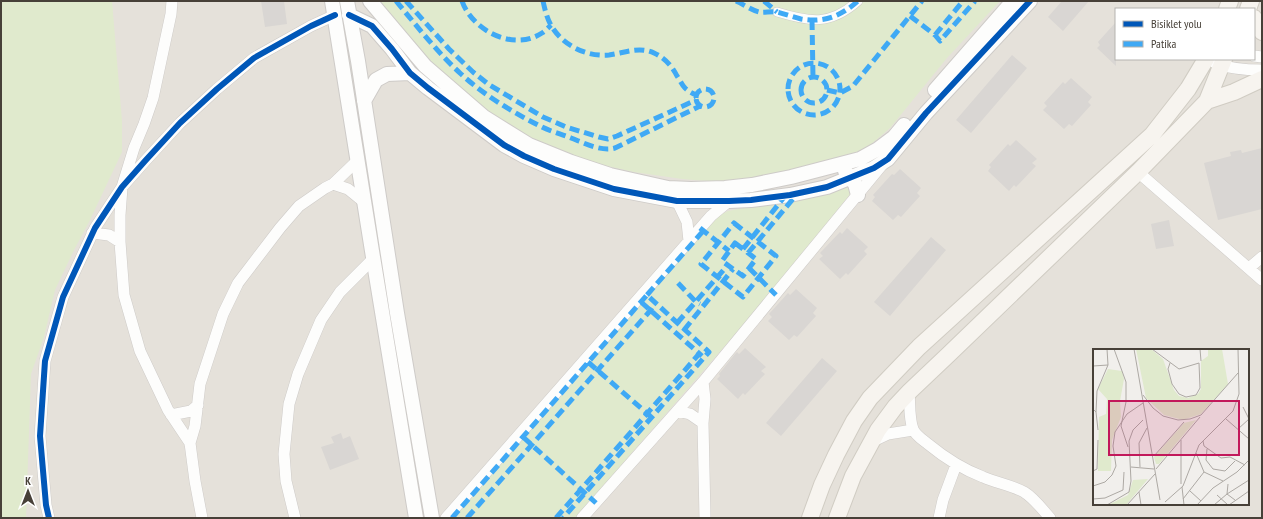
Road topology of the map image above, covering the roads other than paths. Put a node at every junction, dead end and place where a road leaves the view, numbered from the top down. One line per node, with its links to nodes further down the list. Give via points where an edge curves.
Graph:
1 (172, 1): 25 (street, via 153,98)
2 (332, 1): 9 (street)
3 (347, 1): 10 (street)
4 (370, 1): 21 (street, via 425,66 484,117 529,145 571,162 610,175 668,188 691,189 752,185 792,178)
5 (858, 1): 8 (street, via 850,8 824,20 803,19)
6 (1013, 1): 21 (street, via 894,137 860,159)
7 (1030, 1): 19 (street, via 926,113)
8 (777, 12)
9 (335, 15): 20 (street); 25 (street, via 254,58 180,123)
10 (349, 15): 15 (street, via 372,26); 17 (street)
11 (1255, 19): 12 (main road)
12 (1262, 32)
13 (1215, 61): 14 (street, via 1245,70); 18 (main road); 56 (main road, via 1188,89 1152,134 919,347 870,398 836,455)
14 (1262, 70)
15 (410, 73): 17 (street, via 387,74 376,80); 29 (street, via 477,126 524,156 614,189)
16 (1262, 80): 18 (main road)
17 (364, 101): 52 (street)
18 (1207, 101): 22 (main road)
19 (888, 158): 23 (street, via 874,168); 26 (street)
20 (358, 160): 24 (street); 28 (street)
21 (840, 164): 23 (street)
22 (1138, 172): 35 (street); 38 (main road)
23 (850, 177): 26 (street); 27 (street, via 827,186 790,195)
24 (333, 184): 28 (street, via 348,189); 39 (street, via 299,206 238,283 223,314 200,384)
25 (122, 187): 30 (street); 32 (street)
26 (858, 195): 37 (street)
27 (729, 201): 29 (street); 31 (street, via 711,216)
28 (364, 202): 34 (street)
29 (677, 202): 31 (street, via 687,222)
30 (92, 233): 32 (street, via 109,235); 48 (street, via 63,297 45,361 40,436)
31 (689, 241): 53 (street)
32 (120, 242): 41 (street, via 124,295 132,327 150,375)
33 (1262, 257): 35 (street)
34 (373, 259): 50 (street, via 340,292 321,320 298,374 289,404 284,454 286,481); 51 (street)
35 (1249, 268): 36 (street)
36 (1262, 280)
37 (703, 382): 40 (street); 42 (street)
38 (909, 392): 43 (street); 44 (main road, via 895,407)
39 (198, 405): 41 (street, via 191,411); 45 (street)
40 (677, 411): 42 (street, via 690,414); 54 (street)
41 (171, 415): 45 (street)
42 (703, 423): 55 (street)
43 (913, 430): 44 (street, via 888,434); 46 (street)
44 (871, 442): 47 (main road, via 853,476)
45 (190, 443): 49 (street)
46 (956, 465): 57 (street); 58 (street, via 1024,493)
47 (842, 514)
48 (49, 518)
49 (202, 518)
50 (295, 518)
51 (416, 518)
52 (432, 518)
53 (446, 518)
54 (582, 518)
55 (706, 518)
56 (810, 518)
57 (939, 518)
58 (1050, 518)

